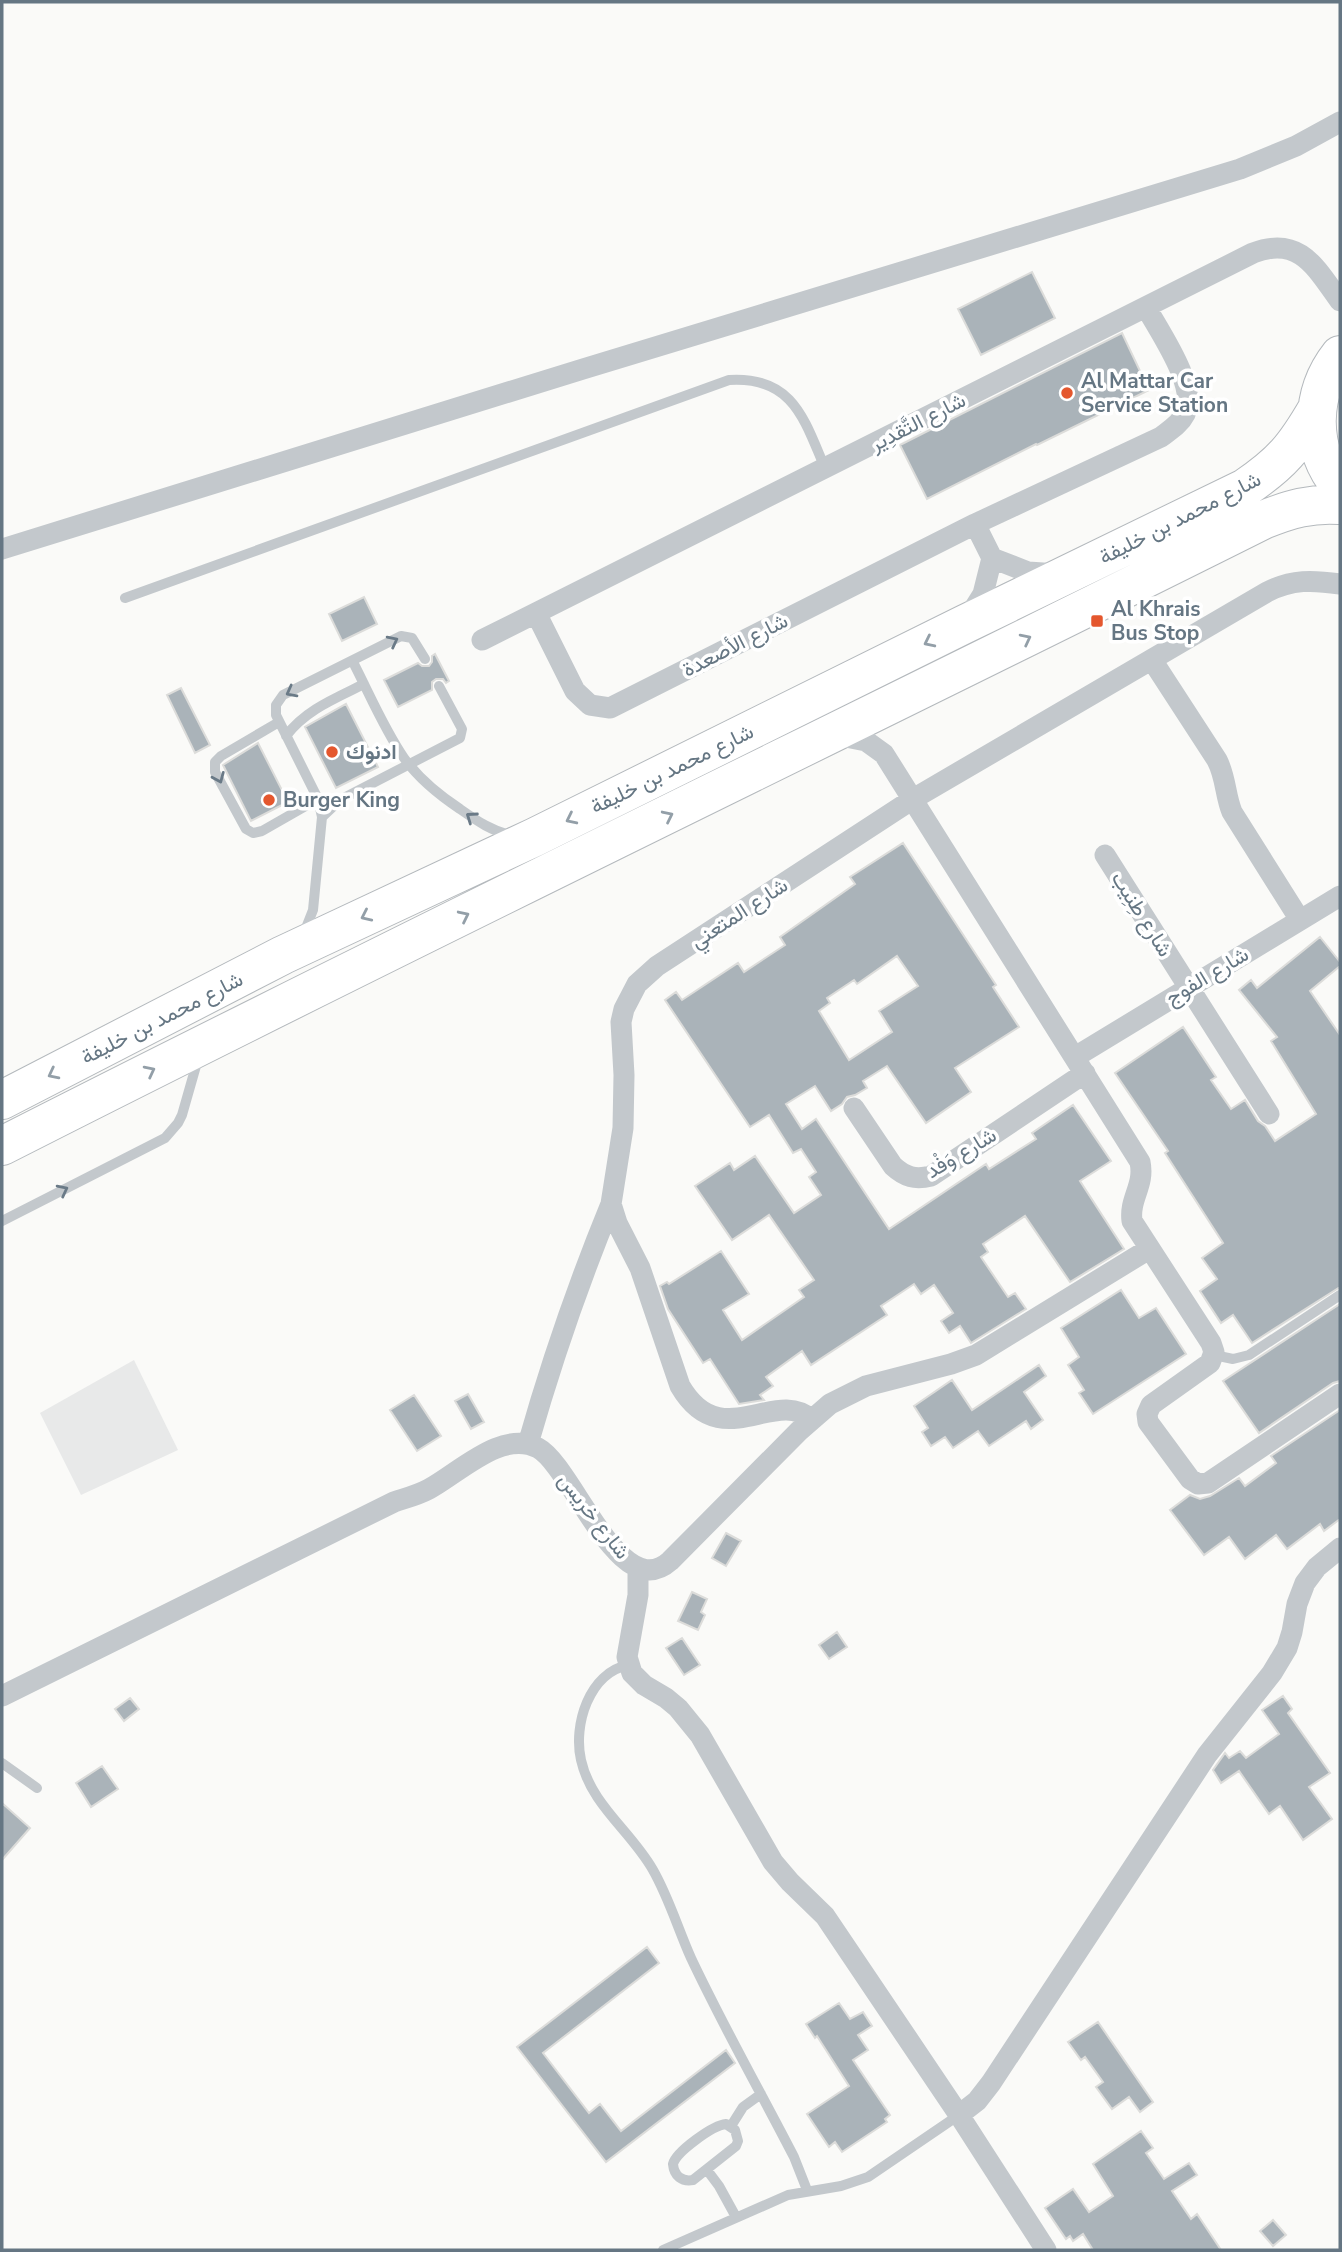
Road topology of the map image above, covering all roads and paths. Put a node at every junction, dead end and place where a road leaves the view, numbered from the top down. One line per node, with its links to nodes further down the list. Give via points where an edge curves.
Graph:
1 (1340, 122): 10 (street, via 1240,169)
2 (1340, 301): 3 (street, شارع التَّقدِير, via 1314,265 1279,247 1253,253)
3 (1146, 307): 6 (street, شارع التَّقدِير); 9 (street, شارع الأصعدة, via 1188,391 1184,417 1161,437)
4 (1340, 355): 5 (highway, via 1322,387)
5 (1317, 409): 7 (highway, via 1322,456); 12 (highway, شارع محمد بن خليفة, via 1288,454 1245,488)
6 (825, 468): 14 (lane, via 801,413 782,392 757,381 729,380); 15 (street, شارع التَّقدِير)
7 (1340, 486)
8 (1340, 505): 23 (highway, شارع محمد بن خليفة, one-way to 8, via 1263,520 1292,508)
9 (975, 524): 11 (street); 15 (street, شارع الأصعدة, via 610,708 581,699)
10 (2, 549)
11 (992, 558): 12 (street, via 1028,572); 16 (street, via 983,594)
12 (1067, 574): 16 (highway, شارع محمد بن خليفة)
13 (1340, 584): 19 (street, شارع المتعني, via 1305,580 1280,586)
14 (125, 598)
15 (536, 613): 17 (street, شارع التَّقدِير)
16 (963, 625): 32 (highway, شارع محمد بن خليفة, one-way to 32)
17 (482, 640)
18 (425, 659): 20 (lane, one-way to 18, via 405,635)
19 (1152, 660): 30 (street, شارع المتعني); 35 (street, via 1217,760 1232,812)
20 (353, 662): 21 (lane); 24 (lane, one-way to 24, via 283,695 275,705)
21 (364, 684): 26 (lane, via 299,719); 28 (lane)
22 (439, 686): 28 (lane, via 462,734)
23 (897, 703): 25 (highway, شارع محمد بن خليفة); 27 (street, via 884,733)
24 (279, 722): 26 (lane); 29 (lane, one-way to 29, via 221,756 215,762 215,772 246,829 253,833)
25 (834, 734): 27 (street, via 856,737); 38 (highway, شارع محمد بن خليفة, one-way to 25)
26 (286, 736): 29 (lane)
27 (884, 754): 30 (street)
28 (410, 765): 31 (lane, via 340,800); 32 (lane, one-way to 28, via 507,834 480,823 437,792)
29 (318, 799): 31 (lane)
30 (913, 799): 39 (street); 44 (street, شارع المتعني, via 657,966 637,984 621,1022 624,1114)
31 (322, 817): 36 (lane, via 310,921)
32 (535, 837): 36 (highway, شارع محمد بن خليفة, one-way to 36)
33 (1105, 855): 37 (street, شارع طِنِيب)
34 (1340, 896): 35 (street, شارع الفوج)
35 (1300, 920): 37 (street, شارع الفوج)
36 (283, 955): 40 (highway, شارع محمد بن خليفة, one-way to 40)
37 (1189, 988): 39 (street, شارع الفوج); 42 (street, شارع طِنِيب)
38 (203, 1044): 43 (highway, شارع محمد بن خليفة, one-way to 38); 45 (lane, one-way to 38, via 165,1138 181,1115)
39 (1080, 1065): 41 (street, شارع وَفْد, via 921,1179 910,1178 893,1166); 46 (street, via 1140,1162 1142,1182 1131,1213)
40 (2, 1100)
41 (854, 1108)
42 (1269, 1114)
43 (2, 1146)
44 (611, 1204): 50 (street, via 640,1268 680,1385 692,1402 709,1414 728,1419 789,1409); 51 (street, شارع المتعني, via 547,1378)
45 (2, 1221)
46 (1149, 1249): 48 (street, via 1212,1343); 50 (street, شارع خريس, via 976,1355 866,1386 843,1396)
47 (1340, 1295): 48 (lane, via 1250,1355 1233,1359)
48 (1214, 1355): 49 (street, via 1210,1363 1151,1405 1147,1414 1148,1422 1198,1484 1208,1483)
49 (1340, 1394)
50 (812, 1420): 53 (street, شارع خريس, via 665,1566)
51 (528, 1444): 53 (street, شارع خريس, via 551,1458 610,1543); 55 (street, via 501,1445 429,1489 394,1502)
52 (1340, 1548): 59 (street, via 1305,1583 1287,1648 1272,1673 1207,1755 992,2083)
53 (638, 1568): 54 (street)
54 (628, 1665): 58 (lane, via 608,1673 590,1696 580,1726 583,1770 596,1796 653,1870 690,1955); 59 (street, via 637,1680 678,1708 701,1735 773,1862 825,1916)
55 (2, 1696)
56 (2, 1763): 57 (lane)
57 (37, 1788)
58 (761, 2094): 60 (lane, via 743,2107); 62 (lane)
59 (959, 2115): 62 (lane, via 868,2177); 65 (street)
60 (731, 2126): 61 (lane, via 736,2146); 61 (lane, via 716,2126 675,2159 674,2170 682,2180 693,2180)
61 (707, 2171): 63 (lane)
62 (807, 2190): 63 (lane)
63 (736, 2217): 64 (lane)
64 (663, 2250)
65 (1046, 2250)

